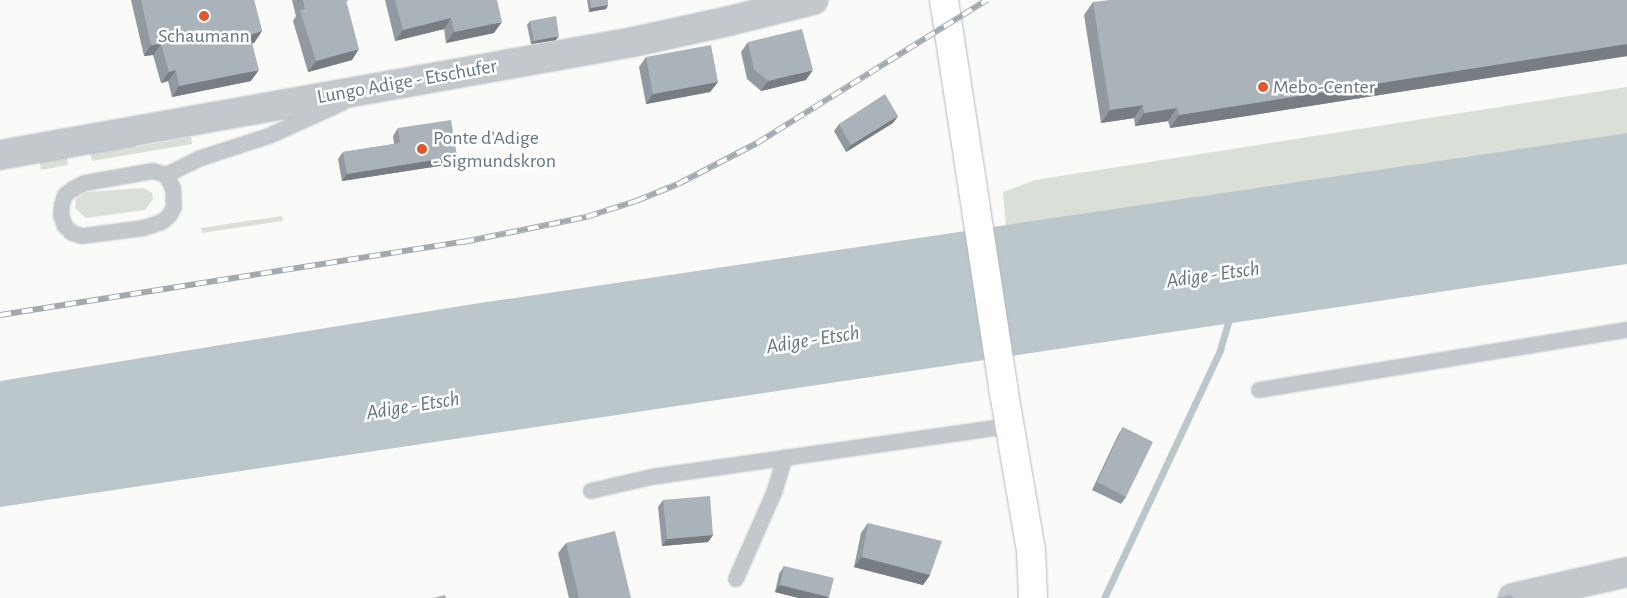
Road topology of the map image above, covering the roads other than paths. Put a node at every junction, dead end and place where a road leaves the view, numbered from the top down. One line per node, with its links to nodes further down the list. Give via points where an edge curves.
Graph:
1 (813, 0): 3 (street, Lungo Adige - Etschufer, via 633,42)
2 (944, 0): 8 (main road)
3 (374, 88): 4 (street, Lungo Adige - Etschufer); 5 (lane, via 269,136 201,158)
4 (0, 155)
5 (166, 175): 5 (lane, via 153,171 85,183 65,195 62,215 65,226 82,236 144,228 162,222 169,216 175,198 174,188)
6 (1627, 330): 7 (lane)
7 (1259, 390)
8 (1009, 426): 9 (lane); 13 (main road, via 1031,550)
9 (785, 458): 10 (lane, via 651,477); 12 (lane, via 774,493)
10 (590, 491)
11 (1627, 572): 14 (street)
12 (736, 579)
13 (1034, 598)
14 (1513, 598)

